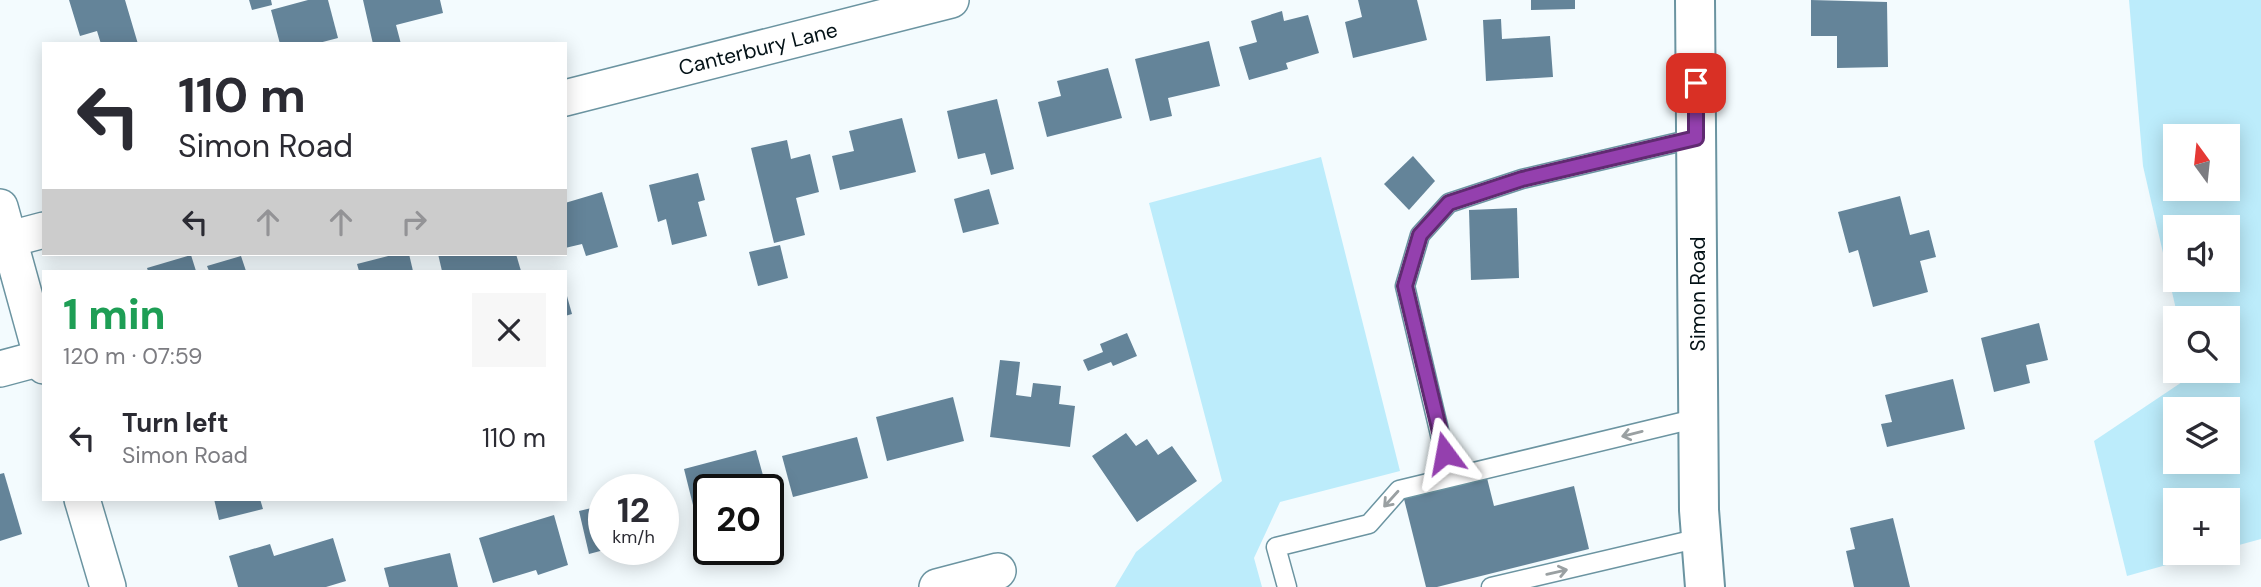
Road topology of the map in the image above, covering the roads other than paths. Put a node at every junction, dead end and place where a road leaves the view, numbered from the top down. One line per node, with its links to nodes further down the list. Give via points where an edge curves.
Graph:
1 (951, 0): 3 (street, Canterbury Lane)
2 (1695, 0): 4 (street, Simon Road)
3 (567, 97)
4 (1696, 138): 10 (street, Simon Road); 11 (lane, via 1522,179 1449,203 1420,235 1405,286)
5 (5, 223): 6 (street); 7 (street)
6 (42, 230)
7 (42, 358)
8 (42, 362): 9 (street)
9 (0, 369)
10 (1698, 418): 11 (lane, one-way to 11); 13 (street, Simon Road)
11 (1451, 477): 17 (lane, one-way to 17, via 1399,490 1369,524 1276,547)
12 (83, 501): 15 (street)
13 (1700, 538): 18 (lane, one-way to 13); 19 (street, Simon Road)
14 (998, 571): 16 (street)
15 (108, 587)
16 (937, 587)
17 (1287, 587)
18 (1491, 587)
19 (1705, 587)

